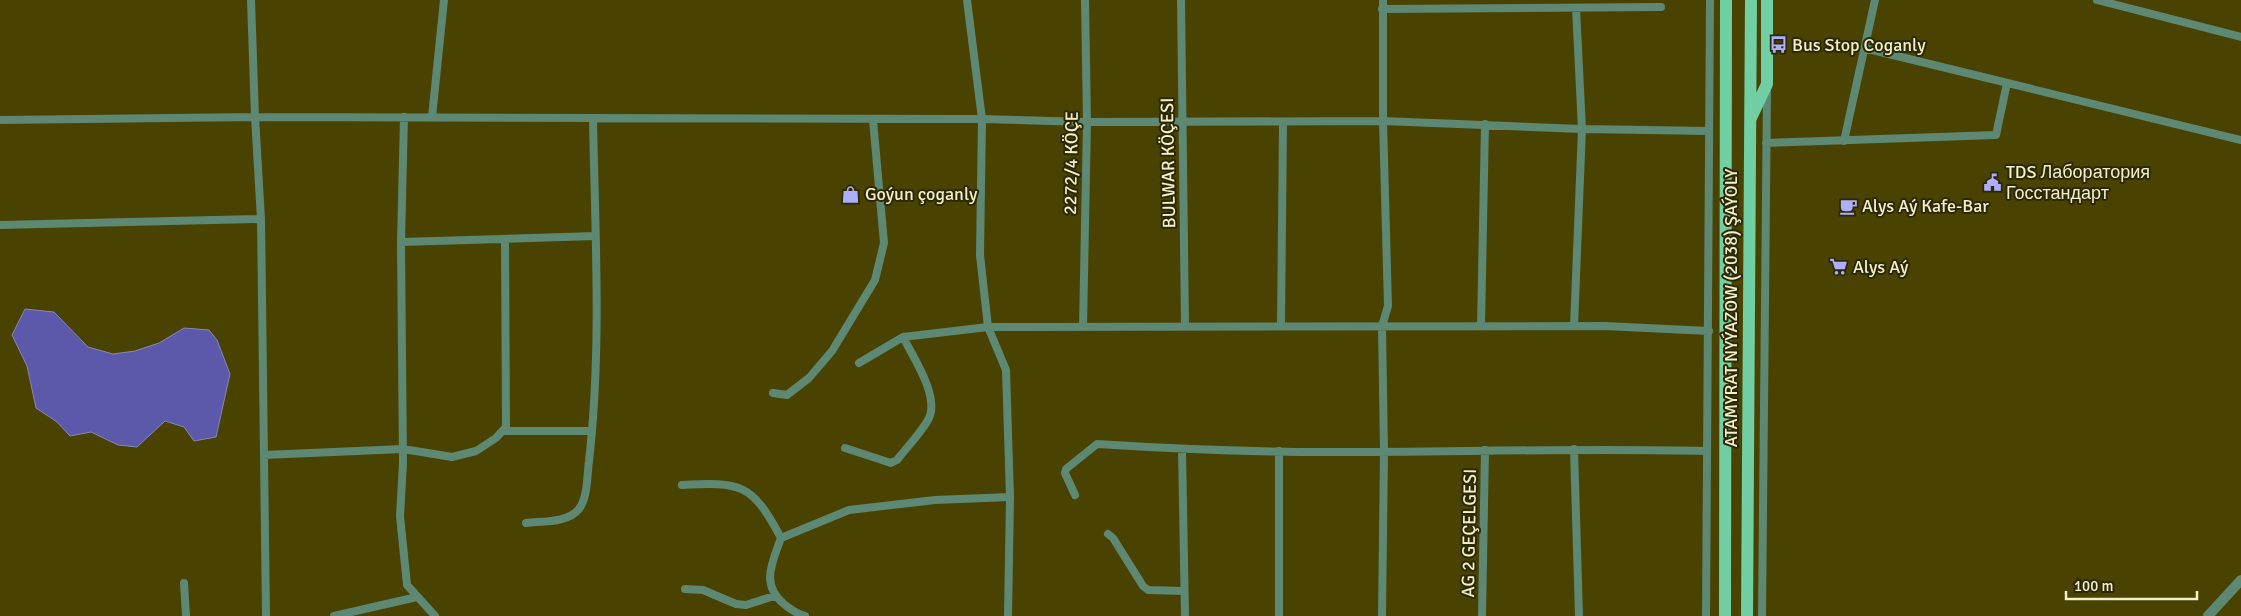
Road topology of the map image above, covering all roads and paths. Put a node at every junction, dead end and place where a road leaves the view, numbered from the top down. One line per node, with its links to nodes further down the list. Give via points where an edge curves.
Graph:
1 (251, 0): 20 (street)
2 (444, 0): 22 (street)
3 (967, 0): 24 (street)
4 (1085, 0): 28 (street, 2272/4 KÖÇE)
5 (1181, 0): 29 (street, BULWAR KÖÇESI)
6 (1383, 0): 15 (street)
7 (1710, 0): 34 (street)
8 (1726, 0): 89 (main road, ATAMYRAT NYÝAZOW (2038) ŞAÝOLY)
9 (1751, 0): 31 (main road, ATAMYRAT NYÝAZOW (2038) ŞAÝOLY)
10 (1875, 0): 17 (street)
11 (2097, 0): 16 (street)
12 (1767, 1): 19 (main road)
13 (1661, 7): 14 (street)
14 (1576, 8): 15 (street); 33 (street)
15 (1382, 9): 27 (street)
16 (2241, 37)
17 (1864, 48): 18 (street); 36 (street)
18 (2007, 83): 35 (street); 36 (street, via 1996,135)
19 (1767, 84): 31 (main road); 37 (street)
20 (254, 117): 21 (street); 25 (street); 38 (street)
21 (404, 117): 22 (street); 42 (street)
22 (432, 117): 23 (street)
23 (593, 119): 26 (street); 40 (street)
24 (982, 119): 26 (street); 28 (street); 48 (street, via 980,255)
25 (0, 120)
26 (873, 120): 53 (street, via 884,243 875,280 832,351 809,378 786,395)
27 (1383, 121): 30 (street); 32 (street); 45 (street, via 1388,306)
28 (1087, 122): 29 (street); 49 (street, 2272/4 KÖÇE)
29 (1183, 122): 30 (street); 43 (street, BULWAR KÖÇESI)
30 (1283, 122): 44 (street)
31 (1749, 123): 90 (main road, ATAMYRAT NYÝAZOW (2038) ŞAÝOLY)
32 (1484, 124): 33 (street); 46 (street)
33 (1582, 129): 34 (street); 47 (street)
34 (1709, 131): 50 (street)
35 (2241, 140)
36 (1844, 141): 37 (street)
37 (1766, 143): 91 (street)
38 (261, 219): 39 (street); 64 (street)
39 (0, 225)
40 (595, 236): 41 (street); 55 (street, via 598,311)
41 (505, 239): 42 (street); 54 (street, via 506,427)
42 (401, 242): 57 (street)
43 (1185, 326): 44 (street); 49 (street)
44 (1281, 326): 45 (street)
45 (1382, 326): 46 (street); 63 (street)
46 (1480, 326): 47 (street)
47 (1574, 326): 50 (street)
48 (988, 327): 49 (street); 51 (street); 67 (street, via 1006,370)
49 (1083, 327)
50 (1709, 331): 62 (street)
51 (903, 337): 52 (street); 56 (street, via 928,386 931,399 929,420 897,460 891,463)
52 (858, 363)
53 (773, 393)
54 (503, 431): 55 (street); 57 (street, via 476,451 452,457)
55 (591, 432): 68 (street, via 584,499 579,509 569,517)
56 (845, 448)
57 (403, 449): 64 (street); 76 (street, via 400,516 407,586)
58 (1182, 449): 61 (street); 66 (street, via 1097,444 1066,469); 74 (street)
59 (1574, 449): 60 (street); 62 (street); 87 (street)
60 (1485, 450): 63 (street); 86 (street, AG 2 GEÇELGESI)
61 (1279, 451): 63 (street); 84 (street)
62 (1707, 451): 88 (street)
63 (1384, 452): 85 (street)
64 (264, 455): 78 (street)
65 (682, 485): 70 (street, via 723,483 739,488 760,501)
66 (1075, 495)
67 (1010, 497): 70 (street, via 935,500 849,510); 82 (street)
68 (526, 523)
69 (1108, 534): 74 (street, via 1148,590)
70 (781, 538): 75 (street, via 770,566 770,586)
71 (2241, 580): 92 (street)
72 (184, 583): 77 (street)
73 (685, 589): 75 (street, via 703,590 746,606)
74 (1184, 591): 83 (street)
75 (774, 596): 81 (street, via 797,614)
76 (417, 597): 79 (street); 80 (street)
77 (186, 616)
78 (266, 616)
79 (334, 616)
80 (435, 616)
81 (805, 616)
82 (1008, 616)
83 (1185, 616)
84 (1279, 616)
85 (1382, 616)
86 (1482, 616)
87 (1579, 616)
88 (1706, 616)
89 (1725, 616)
90 (1747, 616)
91 (1762, 616)
92 (2208, 616)

